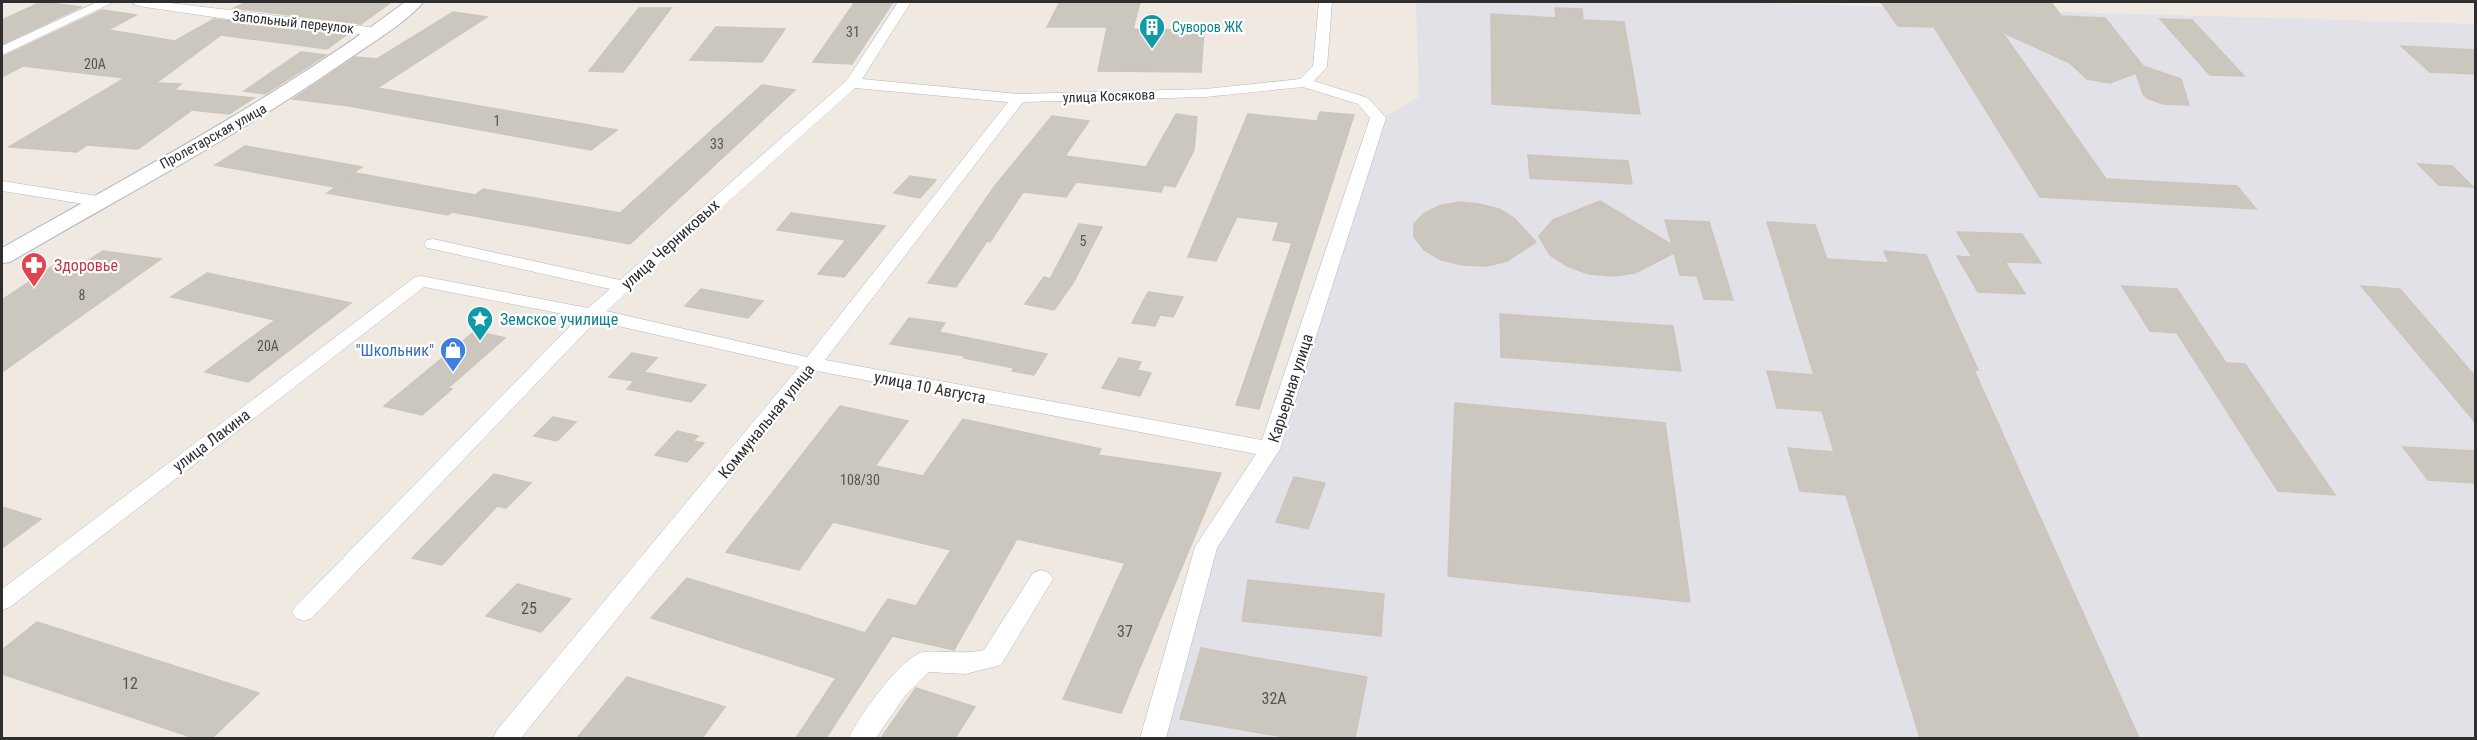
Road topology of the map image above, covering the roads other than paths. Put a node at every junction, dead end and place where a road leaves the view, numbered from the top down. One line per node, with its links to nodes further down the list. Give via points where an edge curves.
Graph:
1 (107, 2): 7 (street)
2 (138, 2): 6 (street, Запольный переулок)
3 (415, 2): 6 (street, Пролетарская улица)
4 (904, 2): 8 (street, улица Черниковых)
5 (1326, 2): 9 (street, via 1320,67)
6 (377, 32): 13 (street, Пролетарская улица, via 314,77 232,127)
7 (2, 51)
8 (852, 83): 10 (street, улица Косякова); 17 (street, улица Черниковых)
9 (1304, 83): 10 (street, улица Косякова, via 1205,93); 11 (street, улица Косякова)
10 (1019, 98): 19 (street, Коммунальная улица)
11 (1363, 101): 20 (street, Карьерная улица, via 1378,118)
12 (2, 186): 13 (street)
13 (97, 201): 15 (street, Пролетарская улица)
14 (433, 244): 17 (street)
15 (2, 257)
16 (421, 281): 18 (street, улица 10 Августа); 22 (street, улица Лакина)
17 (623, 286): 18 (street, улица Черниковых)
18 (592, 315): 19 (street, улица 10 Августа); 23 (street, улица Черниковых)
19 (812, 364): 20 (street, улица 10 Августа); 24 (street, Коммунальная улица)
20 (1270, 448): 26 (street, Карьерная улица, via 1206,548)
21 (1041, 579): 25 (street, via 992,658 965,664 923,662 896,689)
22 (2, 601)
23 (304, 612)
24 (506, 738)
25 (862, 738)
26 (1153, 738)

